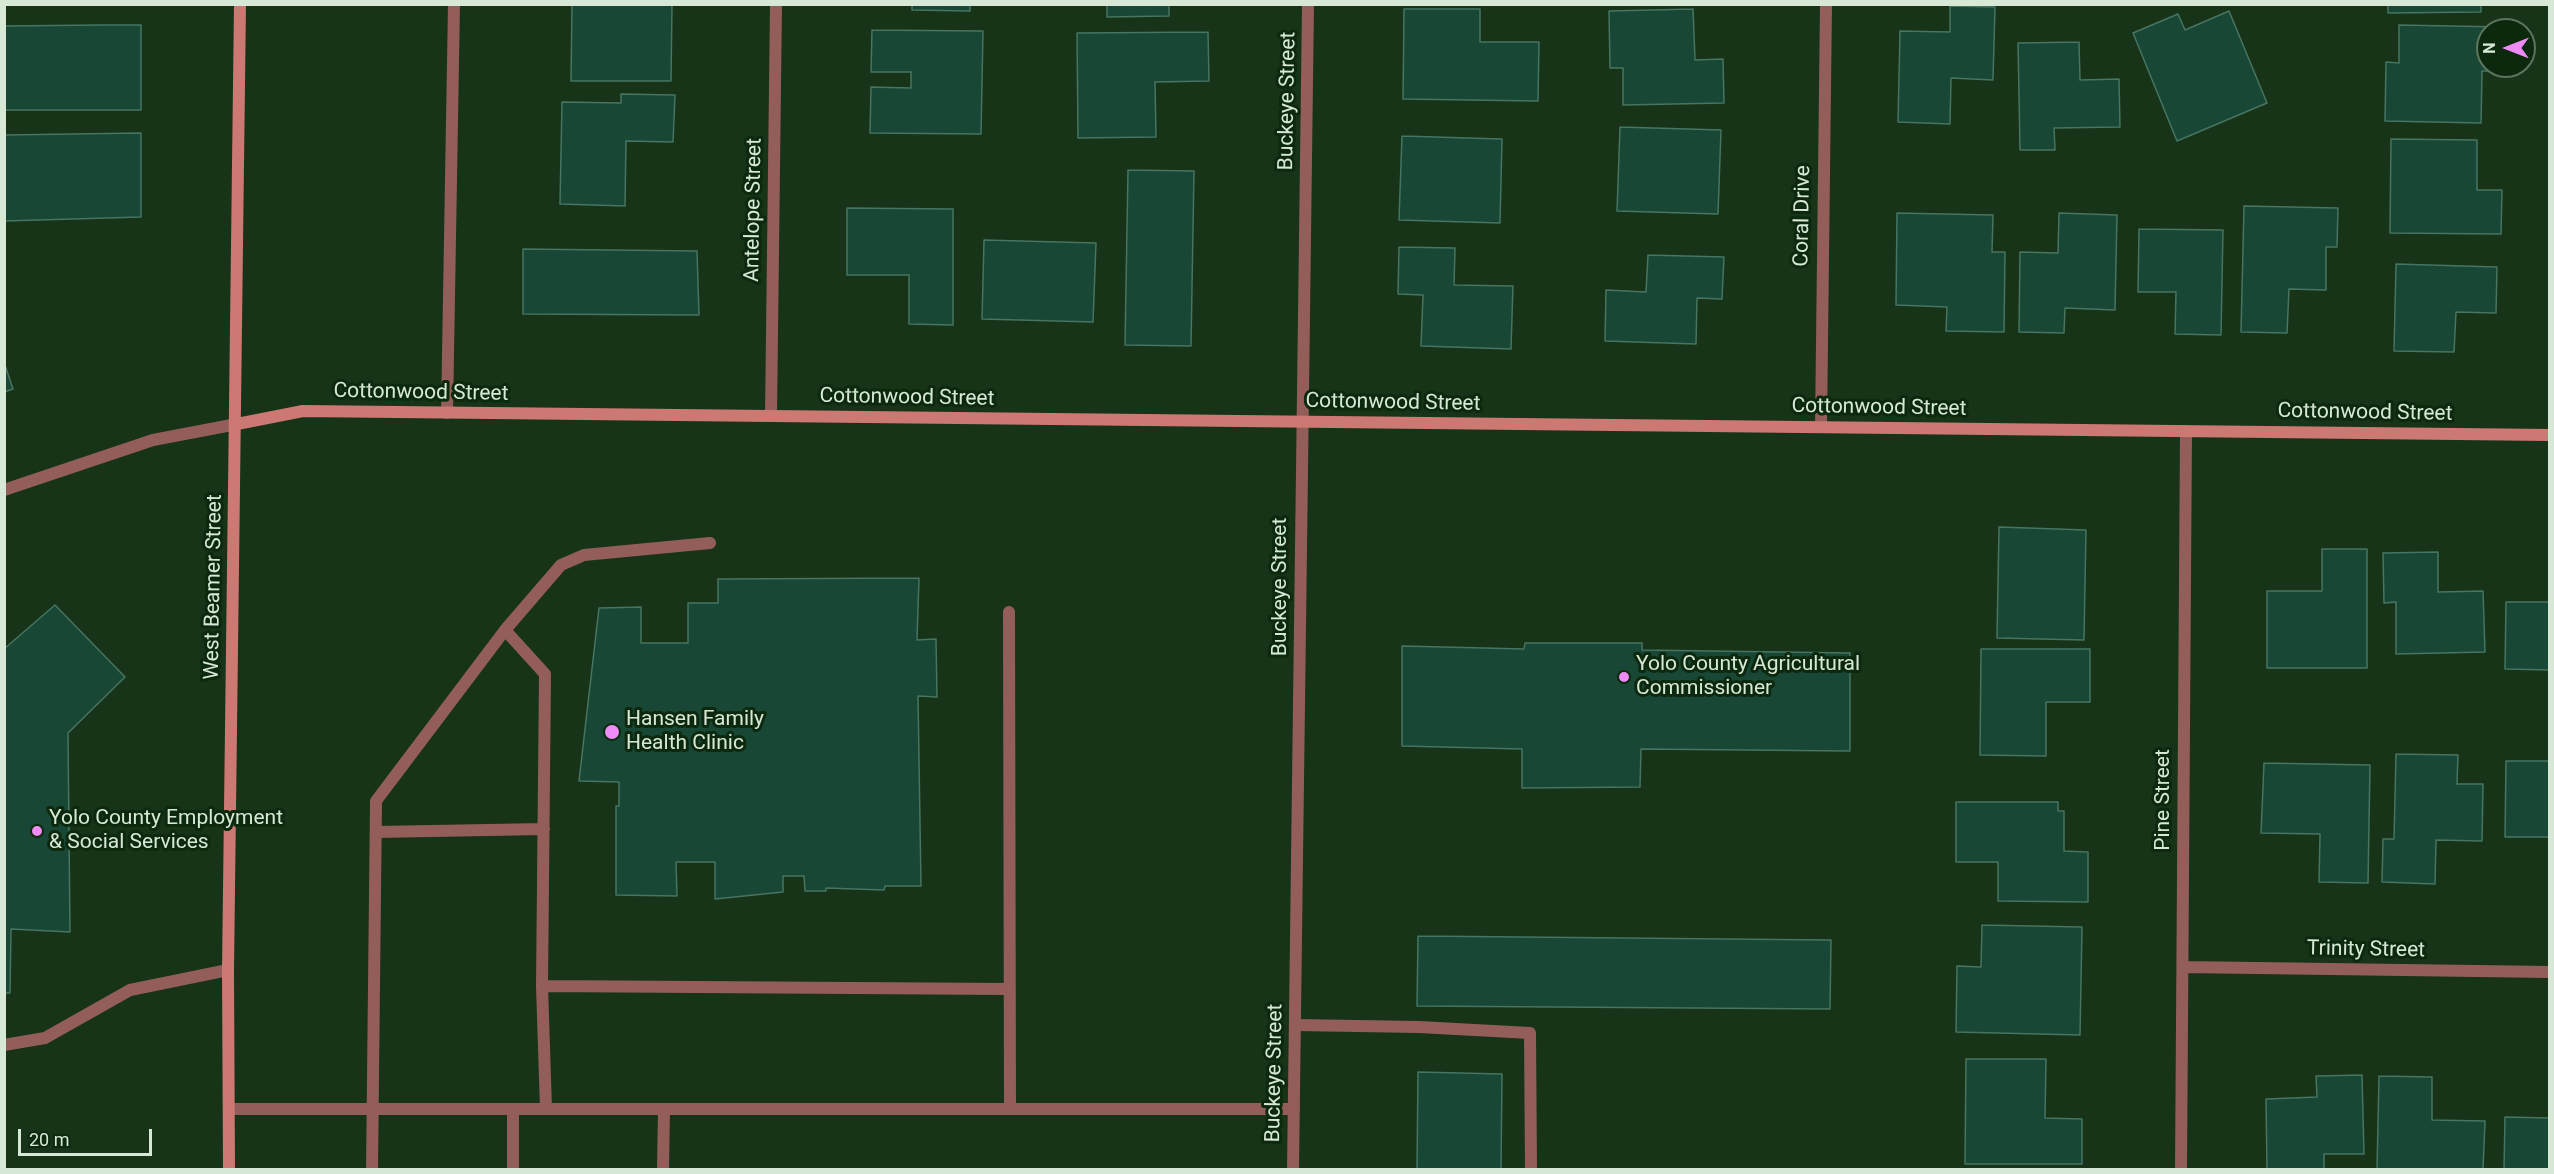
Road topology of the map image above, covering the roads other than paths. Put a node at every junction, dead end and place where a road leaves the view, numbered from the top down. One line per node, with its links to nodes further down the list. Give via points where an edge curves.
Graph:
1 (240, 4): 9 (street, West Beamer Street)
2 (454, 4): 6 (street)
3 (776, 4): 7 (street, Antelope Street)
4 (1308, 4): 8 (street, Buckeye Street)
5 (1826, 4): 10 (street, Coral Drive)
6 (447, 413): 7 (street, Cottonwood Street); 9 (street, Cottonwood Street, via 303,411)
7 (771, 416): 8 (street, Cottonwood Street)
8 (1304, 422): 10 (street, Cottonwood Street); 24 (street, Buckeye Street)
9 (237, 424): 13 (street, via 153,440); 20 (street, West Beamer Street)
10 (1821, 427): 11 (street, Cottonwood Street)
11 (2186, 431): 12 (street, Cottonwood Street); 19 (street, Pine Street)
12 (2550, 435)
13 (4, 490)
14 (710, 543): 16 (street, via 584,555 561,565)
15 (1009, 612): 23 (street)
16 (505, 630): 17 (street, via 544,674); 18 (street, via 376,801)
17 (544, 829): 18 (street); 22 (street)
18 (376, 832): 27 (street)
19 (2182, 967): 21 (street, Trinity Street); 39 (street, Pine Street)
20 (228, 970): 25 (street, via 130,990 45,1038); 26 (street, West Beamer Street)
21 (2550, 972)
22 (542, 986): 23 (street); 29 (street)
23 (1010, 989): 31 (street)
24 (1295, 1024): 32 (street, Buckeye Street); 38 (street, via 1530,1033)
25 (4, 1045)
26 (230, 1109): 27 (street); 33 (street, West Beamer Street)
27 (372, 1109): 28 (street); 34 (street)
28 (513, 1109): 29 (street); 35 (street)
29 (546, 1109): 30 (street)
30 (664, 1109): 31 (street); 36 (street)
31 (1010, 1109): 32 (street)
32 (1294, 1109): 37 (street, Buckeye Street)
33 (230, 1170)
34 (372, 1170)
35 (513, 1170)
36 (663, 1170)
37 (1293, 1170)
38 (1531, 1170)
39 (2181, 1170)

